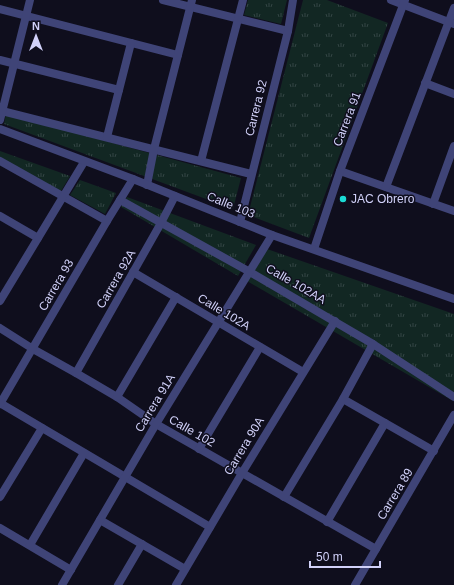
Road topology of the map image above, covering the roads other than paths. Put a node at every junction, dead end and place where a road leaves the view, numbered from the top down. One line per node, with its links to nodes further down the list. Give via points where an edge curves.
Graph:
1 (30, 0): 10 (street)
2 (163, 0): 7 (street)
3 (243, 0): 11 (street)
4 (293, 0): 13 (street, Carrera 92)
5 (391, 0): 6 (street)
6 (404, 2): 12 (street); 30 (street, Carrera 91)
7 (191, 3): 11 (street); 15 (street)
8 (454, 8): 12 (street)
9 (0, 9): 10 (street)
10 (26, 16): 14 (street); 17 (street)
11 (238, 18): 13 (street); 28 (street)
12 (451, 23): 18 (street)
13 (288, 31): 31 (street, Carrera 92)
14 (131, 43): 15 (street); 19 (street)
15 (178, 55): 26 (street)
16 (0, 60): 17 (street)
17 (14, 64): 19 (street); 21 (street)
18 (425, 83): 20 (street); 34 (street)
19 (119, 90): 24 (street)
20 (454, 94)
21 (2, 111): 22 (street); 24 (street)
22 (0, 120)
23 (0, 129): 29 (street, Calle 103)
24 (107, 137): 26 (street)
25 (454, 146): 38 (street)
26 (154, 149): 28 (street); 33 (street)
27 (0, 161): 36 (street)
28 (201, 161): 31 (street)
29 (84, 162): 32 (street, Calle 103); 36 (street)
30 (340, 171): 34 (street); 46 (street, Carrera 91)
31 (251, 174): 42 (street, Carrera 92)
32 (133, 179): 33 (street, Calle 103); 37 (street, Carrera 93)
33 (148, 185): 35 (street, Calle 103)
34 (386, 187): 38 (street)
35 (175, 196): 42 (street, Calle 103); 43 (street, Carrera 92A)
36 (62, 197): 41 (street); 45 (street)
37 (120, 200): 41 (street, Carrera 93); 43 (street, Calle 102AA)
38 (433, 204): 39 (street)
39 (454, 211)
40 (0, 216): 45 (street)
41 (107, 221): 57 (street, Carrera 93)
42 (240, 222): 44 (street, Calle 103)
43 (161, 223): 47 (street, Carrera 92A); 48 (street, Calle 102AA)
44 (272, 235): 46 (street, Calle 103); 48 (street, Carrera 91A)
45 (38, 238): 51 (street)
46 (314, 248): 50 (street, Calle 103)
47 (133, 272): 49 (street, Calle 102A); 58 (street, Carrera 92A)
48 (250, 272): 52 (street, Calle 102AA); 53 (street, Carrera 91A)
49 (176, 297): 53 (street, Calle 102A); 60 (street)
50 (454, 299)
51 (0, 301)
52 (335, 321): 55 (street, Calle 102AA); 59 (street, Carrera 90A)
53 (217, 322): 56 (street, Calle 102A); 66 (street, Carrera 91A)
54 (0, 328): 57 (street, Calle 102)
55 (373, 344): 61 (street, Calle 102AA); 62 (street)
56 (260, 347): 59 (street, Calle 102A); 68 (street)
57 (33, 349): 58 (street, Calle 102); 63 (street, Carrera 93)
58 (76, 372): 60 (street, Calle 102)
59 (303, 372): 71 (street, Carrera 90A)
60 (117, 397): 66 (street, Calle 102)
61 (454, 397)
62 (343, 399): 65 (street); 74 (street)
63 (0, 403): 67 (street)
64 (454, 415): 69 (street, Carrera 89)
65 (385, 423): 69 (street); 76 (street)
66 (156, 424): 68 (street, Calle 102); 72 (street, Carrera 91A)
67 (42, 428): 70 (street); 73 (street)
68 (199, 449): 71 (street, Calle 102)
69 (434, 451): 81 (street, Carrera 89)
70 (84, 453): 72 (street); 80 (street)
71 (242, 473): 74 (street, Calle 102); 77 (street, Carrera 90A)
72 (125, 478): 75 (street, Carrera 91A); 77 (street)
73 (0, 497)
74 (284, 497): 76 (street, Calle 102)
75 (100, 520): 79 (street); 83 (street, Carrera 91A)
76 (327, 522): 81 (street, Calle 102)
77 (210, 527): 82 (street, Carrera 90A)
78 (0, 528): 80 (street)
79 (142, 544): 82 (street); 85 (street)
80 (30, 546): 83 (street)
81 (376, 549): 87 (street, Carrera 89)
82 (185, 569): 86 (street, Carrera 90A)
83 (71, 570): 84 (street, Carrera 91A)
84 (62, 585)
85 (118, 585)
86 (176, 585)
87 (355, 585)

